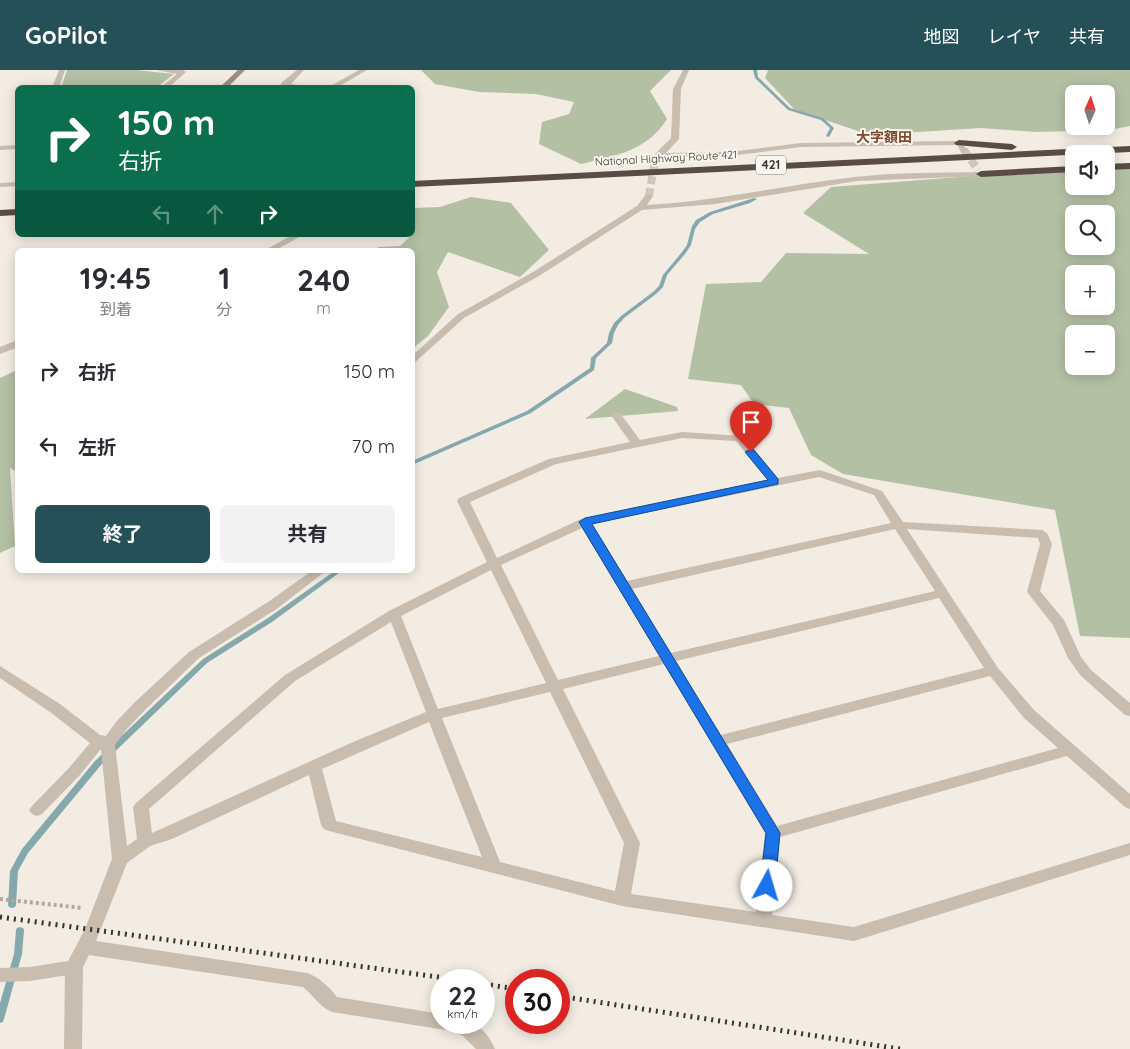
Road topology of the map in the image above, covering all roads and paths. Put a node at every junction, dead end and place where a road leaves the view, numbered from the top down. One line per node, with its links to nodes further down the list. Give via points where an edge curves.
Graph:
1 (62, 70): 7 (street)
2 (159, 70): 8 (street, via 183,72)
3 (242, 70): 9 (street)
4 (301, 70): 10 (street)
5 (364, 70): 11 (street)
6 (686, 70): 17 (street, via 677,89 675,139)
7 (56, 85)
8 (167, 85)
9 (225, 85)
10 (285, 85)
11 (336, 85)
12 (1130, 140): 13 (highway, via 1011,147)
13 (961, 146): 17 (street, via 802,146 728,154)
14 (15, 147): 15 (street)
15 (0, 148)
16 (1130, 149): 27 (highway, National Highway Route 421 / 421)
17 (659, 155): 21 (street)
18 (1130, 157): 19 (highway)
19 (1115, 158)
20 (1065, 159): 29 (highway, National Highway Route 421 / 421)
21 (654, 164)
22 (1130, 166): 23 (highway)
23 (1115, 167)
24 (1065, 169): 25 (highway)
25 (979, 171): 31 (street, via 841,181 738,198)
26 (15, 184): 28 (street)
27 (415, 184)
28 (0, 185)
29 (415, 193)
30 (649, 196): 31 (street)
31 (640, 208): 38 (street, via 536,274 461,316)
32 (15, 212): 33 (highway)
33 (0, 213)
34 (295, 237): 35 (street)
35 (273, 248)
36 (15, 344): 37 (street)
37 (0, 352)
38 (415, 359)
39 (616, 415): 40 (street)
40 (637, 444): 41 (street, via 682,435 739,438); 44 (street, via 553,461 463,501)
41 (775, 482): 42 (street); 43 (street, via 820,473 870,490 878,493)
42 (585, 522): 44 (street); 46 (street)
43 (899, 525): 46 (street); 47 (street); 53 (street, via 1030,531 1043,536 1046,544 1034,592 1059,623 1075,658 1086,673)
44 (494, 564): 48 (street); 52 (street)
45 (317, 573): 56 (street, via 194,655)
46 (625, 586): 49 (street)
47 (942, 592): 49 (street); 51 (street)
48 (394, 614): 54 (street); 62 (street, via 290,678 175,775 141,807)
49 (668, 658): 52 (street); 55 (street)
50 (0, 671): 56 (street, via 96,740)
51 (993, 671): 55 (street); 57 (street, via 1029,714)
52 (554, 685): 54 (street); 67 (street, via 632,842)
53 (1130, 711)
54 (433, 715): 58 (street); 65 (street)
55 (718, 740): 61 (street)
56 (106, 743): 60 (street, via 76,767); 64 (street)
57 (1070, 750): 59 (street); 61 (street)
58 (314, 768): 62 (street); 65 (street, via 329,825)
59 (1130, 803)
60 (37, 810)
61 (773, 833): 69 (street)
62 (145, 841): 64 (street)
63 (1130, 849): 69 (street, via 854,934)
64 (120, 859): 68 (street)
65 (493, 865): 67 (street)
66 (0, 899): 68 (path)
67 (622, 899): 69 (street)
68 (100, 910): 70 (street)
69 (763, 921)
70 (86, 947): 71 (street); 73 (street, via 307,980 332,1004)
71 (74, 967): 72 (street); 75 (street)
72 (2, 975)
73 (430, 1020)
74 (475, 1034): 76 (street)
75 (73, 1049)
76 (486, 1049)

